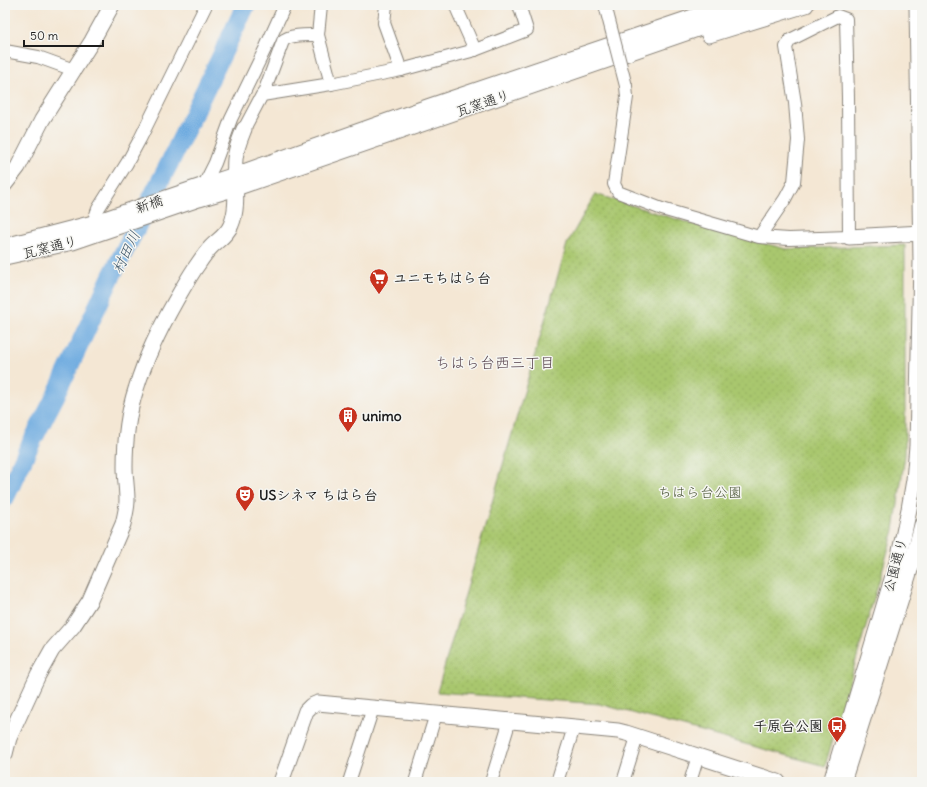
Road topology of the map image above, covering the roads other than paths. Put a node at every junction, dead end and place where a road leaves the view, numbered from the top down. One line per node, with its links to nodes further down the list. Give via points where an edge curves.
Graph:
1 (112, 5): 18 (street)
2 (206, 5): 27 (street, via 140,139 98,209)
3 (285, 5): 25 (street, via 231,119 216,163)
4 (321, 5): 14 (street)
5 (386, 5): 19 (street, via 384,23)
6 (456, 5): 16 (street)
7 (519, 5): 16 (street, via 527,30)
8 (605, 5): 29 (street, bridge, via 627,97 614,184 618,192 662,209)
9 (694, 5): 15 (street, via 636,30)
10 (728, 5): 15 (street, 瓦窯通り)
11 (766, 5): 15 (street, 瓦窯通り)
12 (806, 5): 15 (street, via 646,56)
13 (918, 5): 28 (street, 公園通り)
14 (318, 35): 20 (street); 21 (street, via 285,38)
15 (622, 48): 23 (street, 瓦窯通り, via 430,106)
16 (474, 50): 19 (street)
17 (5, 51): 18 (street, via 38,58)
18 (74, 70): 24 (street, via 42,120 18,167)
19 (401, 70): 20 (street)
20 (332, 84): 21 (street)
21 (264, 94): 22 (street)
22 (244, 129): 23 (street, via 235,159)
23 (235, 182): 25 (street, 瓦窯通り); 26 (street, 瓦窯通り); 40 (street, via 236,203 231,225 204,254 179,295 151,347 135,390 126,451 127,501 124,524 90,600 73,626 52,650 38,675 9,738)
24 (5, 184)
25 (204, 185): 27 (street, 新橋)
26 (199, 199): 27 (street, 新橋)
27 (93, 229): 31 (street, 瓦窯通り); 32 (street, 瓦窯通り, via 73,242)
28 (921, 233): 30 (street); 33 (street, 公園通り, via 916,446)
29 (759, 237): 30 (street); 30 (street, via 794,182 798,140 786,47 790,40 838,16 846,19)
30 (849, 237)
31 (5, 246)
32 (5, 257)
33 (918, 481): 51 (street, 公園通り, via 899,556)
34 (922, 525): 52 (street, 公園通り)
35 (372, 708): 36 (street); 43 (street, via 318,703 311,706 303,718); 44 (street)
36 (436, 714): 37 (street); 45 (street)
37 (510, 720): 38 (street); 46 (street)
38 (574, 727): 39 (street, via 618,731); 47 (street)
39 (638, 737): 41 (street); 48 (street)
40 (5, 754)
41 (698, 756): 42 (street); 49 (street)
42 (756, 778): 50 (street)
43 (281, 782)
44 (349, 782)
45 (415, 782)
46 (491, 782)
47 (557, 782)
48 (623, 782)
49 (690, 782)
50 (778, 782)
51 (831, 782)
52 (843, 782)

